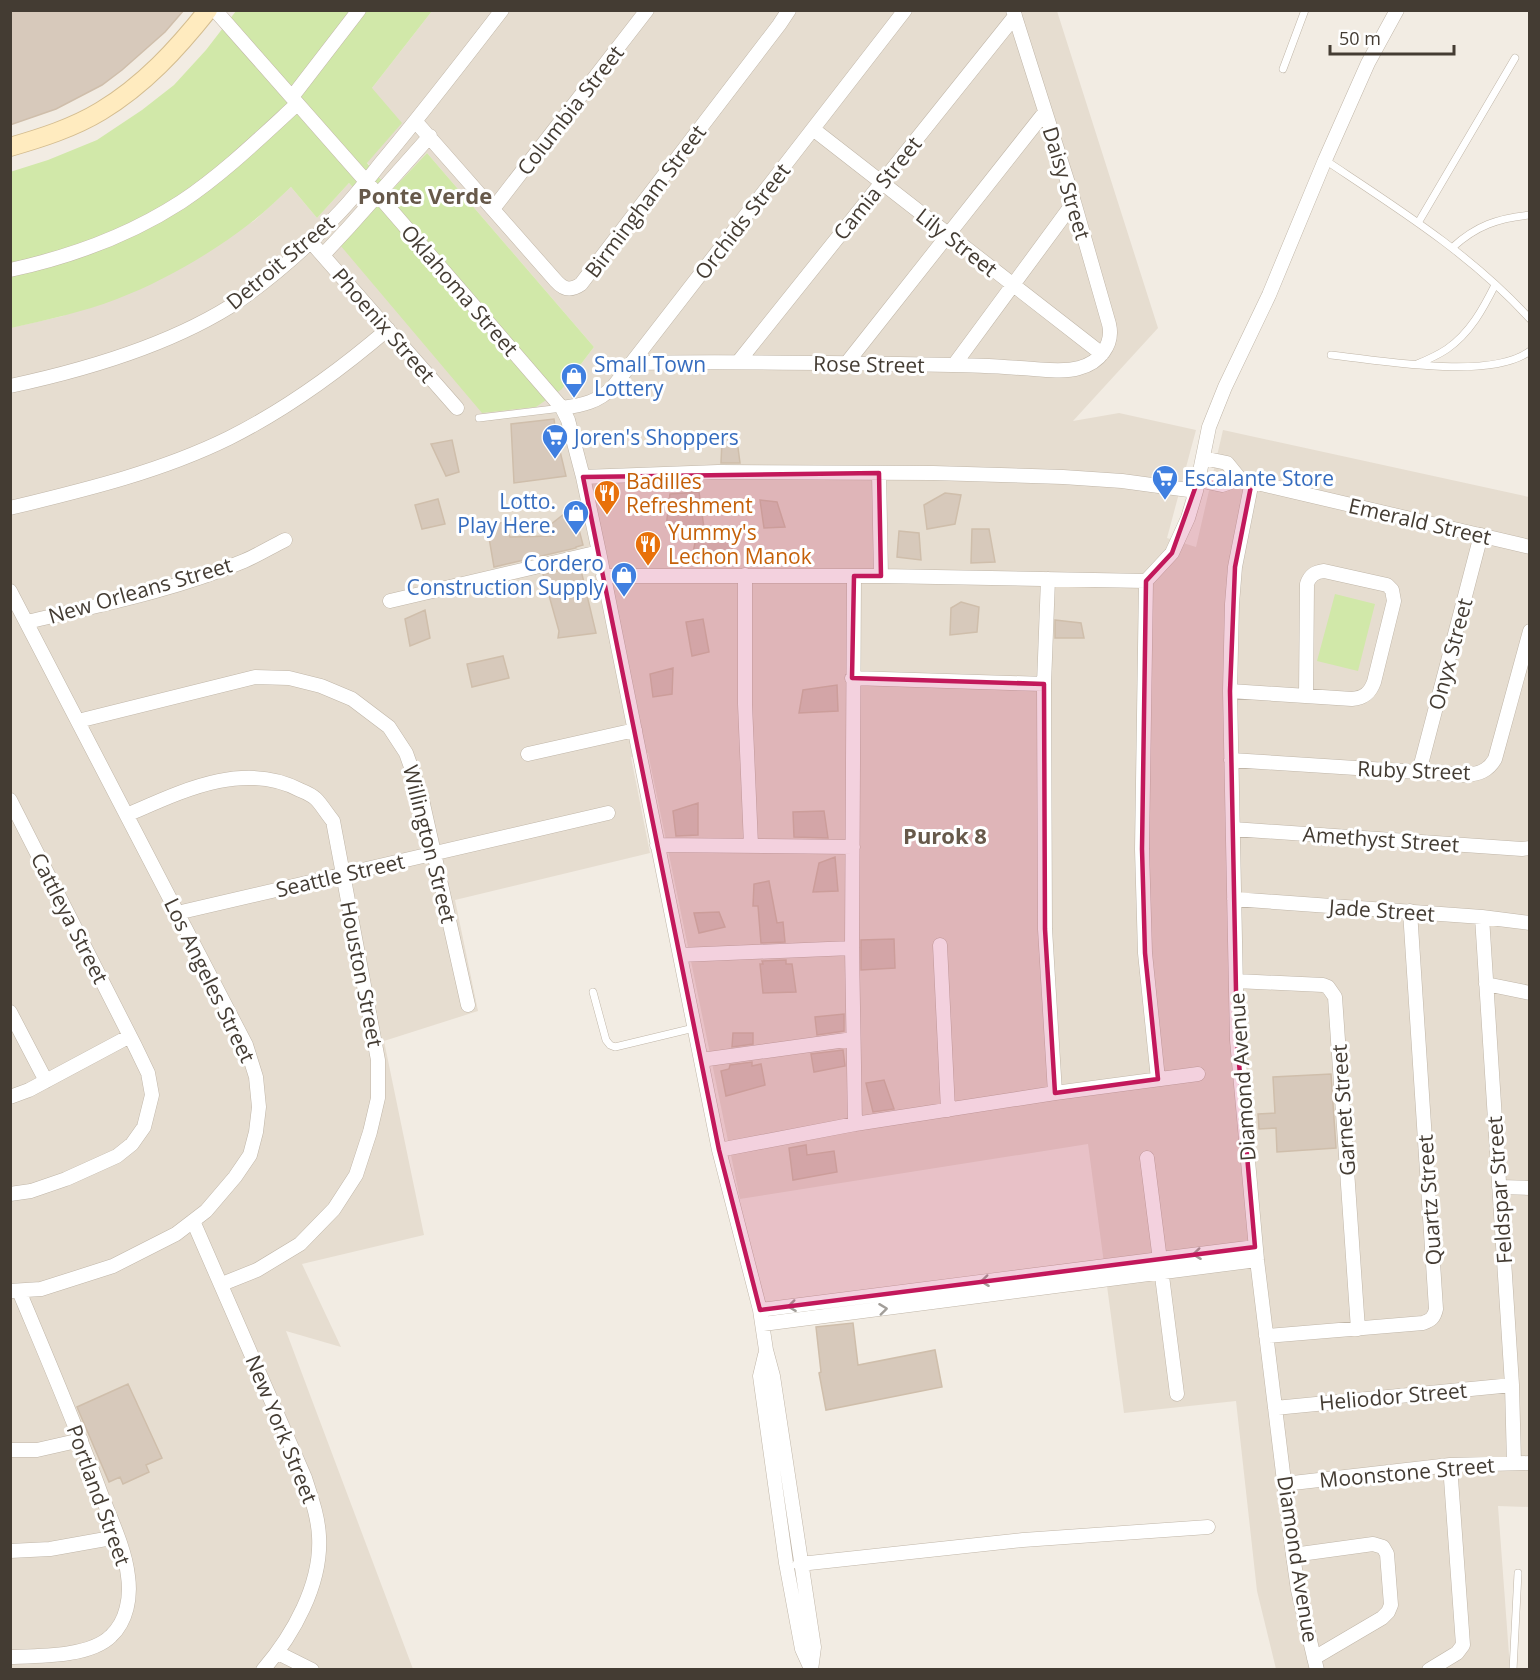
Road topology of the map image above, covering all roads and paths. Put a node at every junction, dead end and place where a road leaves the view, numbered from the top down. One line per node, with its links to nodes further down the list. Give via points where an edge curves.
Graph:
1 (208, 10): 18 (main road, via 162,64 125,95 68,127)
2 (215, 10): 13 (street, Oklahoma Street)
3 (359, 10): 13 (street)
4 (502, 10): 15 (street, Detroit Street)
5 (647, 10): 24 (street, Columbia Street)
6 (789, 10): 24 (street, Birmingham Street, via 577,287 568,289 560,285)
7 (905, 10): 16 (street, Orchids Street)
8 (1305, 10): 12 (lane)
9 (1397, 10): 19 (street, via 1368,63)
10 (1014, 13): 14 (street, Daisy Street); 21 (street, Camia Street)
11 (1515, 58): 26 (lane)
12 (1282, 69)
13 (294, 101): 20 (street, Oklahoma Street); 31 (street, via 210,181 181,202 106,240)
14 (1045, 112): 23 (street, Daisy Street); 27 (street)
15 (416, 122): 17 (street, Birmingham Street); 20 (street, Detroit Street)
16 (813, 129): 21 (street, Lily Street); 40 (street, Orchids Street)
17 (430, 136): 22 (street, Detroit Street); 24 (street, Birmingham Street)
18 (10, 147)
19 (1325, 160): 26 (lane); 48 (street, via 1269,295 1225,387 1209,427)
20 (366, 182): 22 (street, Oklahoma Street); 28 (street, Detroit Street)
21 (881, 183): 27 (street, Lily Street); 39 (street, Camia Street)
22 (378, 195): 30 (street, Detroit Street); 46 (street, Oklahoma Street)
23 (1074, 202): 32 (street); 37 (street, Daisy Street, via 1110,328 1110,342)
24 (493, 208)
25 (1530, 215): 29 (lane, via 1491,222 1467,234)
26 (1418, 223): 29 (lane)
27 (948, 235): 32 (street, Lily Street); 41 (street)
28 (311, 242): 30 (street, Phoenix Street); 44 (street, Detroit Street, via 239,300 184,330 84,368)
29 (1453, 247): 33 (lane)
30 (322, 255): 35 (street, Phoenix Street)
31 (10, 270)
32 (1013, 285): 37 (street, Lily Street); 43 (street)
33 (1495, 285): 34 (lane); 42 (lane, via 1478,318 1464,334 1447,349)
34 (1530, 319)
35 (388, 329): 45 (street, Phoenix Street); 53 (street, via 317,385 228,438 117,480)
36 (1530, 351): 42 (lane, via 1497,364 1465,368)
37 (1102, 354): 43 (street, Rose Street, via 1087,365 1062,370)
38 (1331, 355): 42 (lane)
39 (739, 361): 40 (street, Rose Street); 41 (street, Rose Street)
40 (632, 363): 46 (street, Orchids Street, via 605,396)
41 (846, 364): 43 (street, Rose Street)
42 (1417, 364)
43 (954, 365)
44 (10, 386)
45 (457, 408)
46 (562, 408): 47 (lane); 50 (street)
47 (479, 418)
48 (1203, 458): 51 (street, Emerald Street, via 1227,463); 52 (street)
49 (879, 473): 50 (street, Emerald Street, via 718,472); 52 (street, Emerald Street); 61 (street)
50 (583, 477): 57 (street)
51 (1246, 480): 52 (street, Emerald Street); 54 (street, Emerald Street); 70 (street, Diamond Avenue, via 1232,604)
52 (1197, 485): 63 (street, via 1172,553)
53 (10, 508)
54 (1481, 536): 56 (street, Emerald Street); 76 (street, Onyx Street)
55 (285, 540): 66 (street, New Orleans Street, via 244,561 181,583)
56 (1530, 547)
57 (600, 552): 59 (street); 65 (street)
58 (745, 575): 59 (street); 60 (street); 82 (street)
59 (603, 576): 73 (street)
60 (854, 576): 61 (street); 68 (street)
61 (881, 576): 62 (street)
62 (1048, 579): 63 (street); 69 (street)
63 (1146, 581): 106 (street, via 1142,849 1145,953)
64 (10, 591): 66 (street, Los Angeles Street)
65 (390, 601)
66 (27, 622): 72 (street, Los Angeles Street)
67 (1530, 631): 76 (street, Ruby Street, via 1491,766 1475,774)
68 (852, 678): 69 (street); 83 (street)
69 (1044, 684): 108 (street, via 1045,929)
70 (1230, 691): 71 (street); 75 (street, Diamond Avenue)
71 (1306, 696): 71 (street, via 1310,576 1324,571 1387,585 1394,601 1372,688 1359,698)
72 (78, 721): 79 (street, Los Angeles Street); 85 (street, Willington Street, via 255,677 289,678 321,686 352,699 389,727 406,753)
73 (634, 730): 74 (street); 81 (street)
74 (528, 754)
75 (1231, 760): 76 (street, Ruby Street); 80 (street, Diamond Avenue)
76 (1419, 772)
77 (10, 800): 102 (street, Cattleya Street)
78 (608, 813): 85 (street, Seattle Street)
79 (127, 815): 86 (street, Houston Street, via 187,789 229,779 285,782 315,797 333,821); 89 (street, Los Angeles Street)
80 (1233, 829): 84 (street, Amethyst Street); 87 (street, Diamond Avenue)
81 (657, 845): 82 (street); 94 (street)
82 (751, 845): 83 (street)
83 (853, 847): 93 (street)
84 (1530, 848)
85 (435, 854): 86 (street, Seattle Street); 99 (street, Willington Street)
86 (343, 875): 89 (street, Seattle Street); 120 (street, Houston Street, via 378,1060 378,1098 370,1132 356,1175 334,1209 300,1244 257,1270)
87 (1234, 899): 88 (street, Jade Street); 95 (street, Diamond Avenue)
88 (1410, 912): 90 (street, Jade Street); 123 (street, Quartz Street, via 1436,1309 1432,1319 1423,1323)
89 (177, 913): 117 (street, Los Angeles Street, via 246,1046 256,1077 259,1107 250,1155 236,1177)
90 (1482, 917): 91 (street, Jade Street); 96 (street, Feldspar Street)
91 (1530, 923)
92 (940, 945): 110 (street)
93 (852, 948): 94 (street); 103 (street)
94 (680, 955): 101 (street)
95 (1236, 981): 118 (street, Diamond Avenue, via 1240,1084); 123 (street, Garnet Street, via 1323,985 1335,997)
96 (1486, 984): 98 (street); 114 (street, Feldspar Street)
97 (592, 992): 101 (lane, via 606,1040 615,1047)
98 (1530, 993)
99 (468, 1005)
100 (10, 1012): 107 (street)
101 (694, 1028): 104 (street)
102 (130, 1036): 107 (street); 116 (street, Cattleya Street, via 148,1073 152,1095 144,1127 132,1144 117,1156 66,1179)
103 (853, 1039): 104 (street); 111 (street)
104 (700, 1060): 112 (street)
105 (1198, 1074): 106 (street)
106 (1158, 1080): 108 (street)
107 (46, 1081): 109 (street)
108 (1055, 1093): 110 (street)
109 (10, 1097)
110 (948, 1110): 111 (street)
111 (855, 1124): 112 (street)
112 (718, 1149): 122 (street)
113 (1147, 1158): 119 (street)
114 (1499, 1187): 115 (street); 126 (street, Feldspar Street)
115 (1530, 1188)
116 (10, 1194)
117 (193, 1221): 120 (street, New York Street); 121 (street, Los Angeles Street, via 113,1266 41,1289)
118 (1256, 1253): 119 (street); 124 (street, Diamond Avenue)
119 (1161, 1266): 122 (street); 127 (street)
120 (222, 1284): 141 (street, New York Street, via 315,1509 319,1554 312,1584 298,1620)
121 (14, 1291): 129 (street, Portland Street)
122 (761, 1317): 125 (street)
123 (1358, 1329): 124 (street, Quartz Street)
124 (1266, 1336): 128 (street, Diamond Avenue)
125 (766, 1350): 139 (street); 146 (street, via 760,1376 786,1563 802,1649)
126 (1512, 1385): 128 (street, Heliodor Street); 131 (street, Feldspar Street)
127 (1177, 1394)
128 (1275, 1408): 134 (street, Diamond Avenue)
129 (81, 1440): 130 (street, via 37,1450); 136 (street, Portland Street)
130 (10, 1450)
131 (1514, 1463): 132 (street, Moonstone Street); 133 (street, Moonstone Street)
132 (1530, 1463)
133 (1450, 1465): 134 (street, Moonstone Street); 147 (street, via 1462,1645 1457,1653)
134 (1284, 1484): 138 (street, Diamond Avenue)
135 (1208, 1527): 139 (street, via 1023,1540)
136 (117, 1537): 137 (street, via 50,1550); 142 (street, Portland Street, via 129,1592 121,1623 111,1637 67,1654)
137 (10, 1551)
138 (1293, 1555): 143 (street, Diamond Avenue); 143 (street, via 1373,1544 1383,1547 1388,1554 1388,1612)
139 (801, 1564): 146 (street, via 814,1647)
140 (1518, 1573): 148 (lane)
141 (278, 1653): 144 (street, New York Street); 145 (street)
142 (10, 1657)
143 (1316, 1664)
144 (263, 1670)
145 (312, 1670)
146 (811, 1670)
147 (1429, 1670)
148 (1513, 1670)

